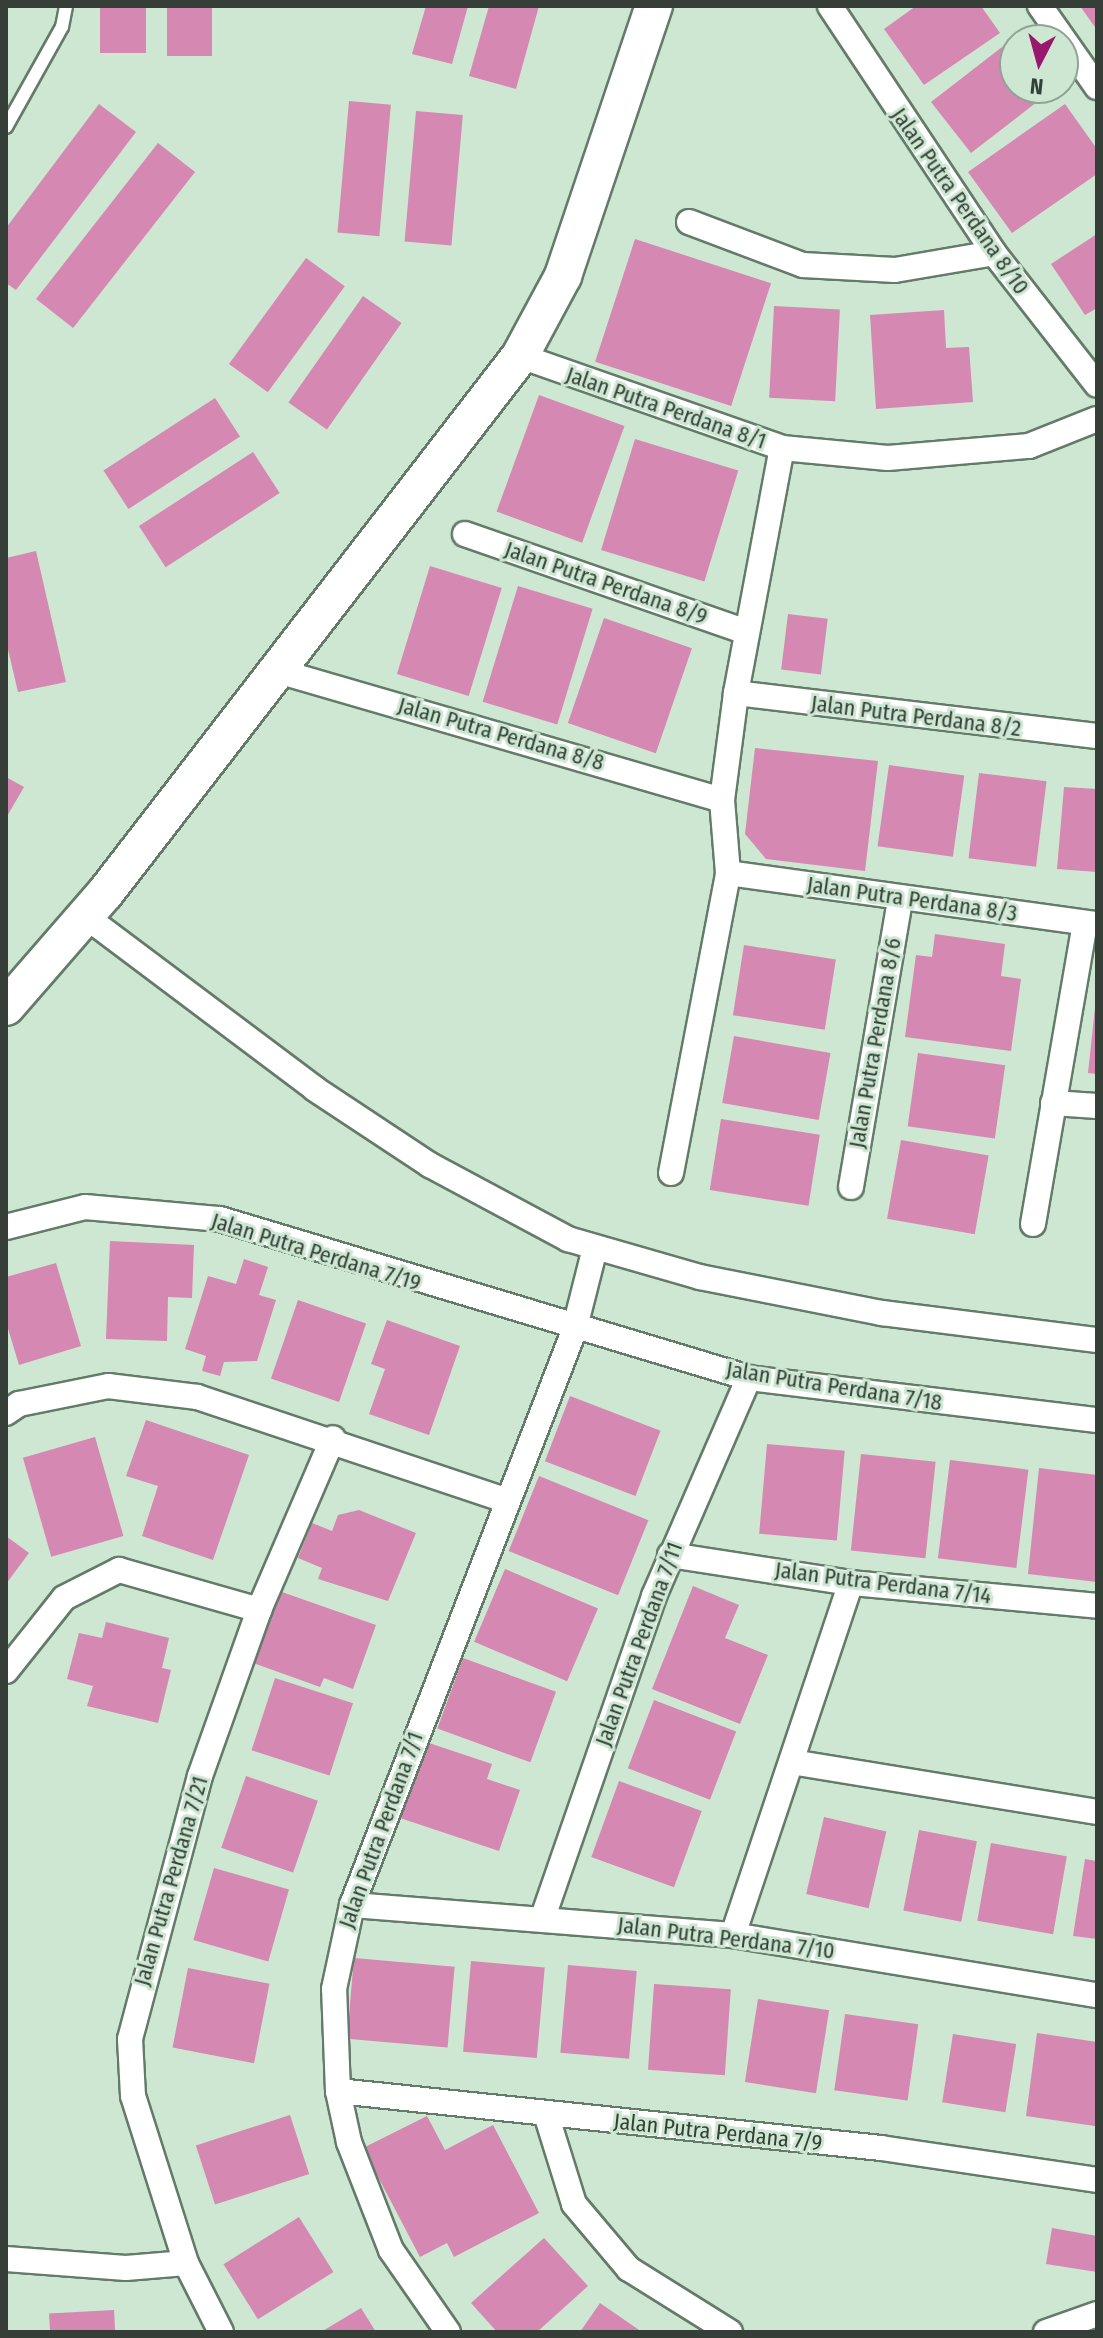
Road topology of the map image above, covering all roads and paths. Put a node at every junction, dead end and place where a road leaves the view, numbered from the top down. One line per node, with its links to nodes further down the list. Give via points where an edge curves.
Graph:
1 (66, 6): 6 (lane, via 62,27)
2 (654, 6): 9 (street, via 563,276)
3 (1040, 6): 5 (street)
4 (829, 9): 8 (street, Jalan Putra Perdana 8/10)
5 (1097, 87)
6 (6, 127)
7 (689, 222): 8 (street, via 803,265 895,270)
8 (994, 253): 10 (street, Jalan Putra Perdana 8/10)
9 (520, 356): 12 (street, Jalan Putra Perdana 8/1); 15 (street)
10 (1097, 385)
11 (1097, 419): 12 (street, Jalan Putra Perdana 8/1, via 1029,446 888,458)
12 (782, 448): 14 (street)
13 (465, 534): 14 (street, Jalan Putra Perdana 8/9)
14 (746, 632): 16 (street)
15 (278, 671): 18 (street, Jalan Putra Perdana 8/8); 21 (street)
16 (736, 693): 17 (street, Jalan Putra Perdana 8/2); 18 (street)
17 (1097, 736)
18 (722, 800): 19 (street)
19 (728, 873): 20 (street, Jalan Putra Perdana 8/3); 26 (street)
20 (900, 899): 22 (street, Jalan Putra Perdana 8/3); 27 (street, Jalan Putra Perdana 8/6)
21 (85, 916): 23 (street); 30 (street, via 315,1089 430,1165)
22 (1091, 923): 24 (street)
23 (6, 1007)
24 (1053, 1103): 25 (street); 28 (street)
25 (1097, 1106)
26 (671, 1173)
27 (851, 1187)
28 (1033, 1224)
29 (6, 1227): 31 (street, Jalan Putra Perdana 7/19, via 85,1207 220,1219)
30 (595, 1248): 31 (street, Jalan Putra Perdana 7/1); 32 (street, via 882,1313)
31 (574, 1331): 33 (street, Jalan Putra Perdana 7/18); 37 (street, Jalan Putra Perdana 7/1)
32 (1097, 1340)
33 (749, 1378): 35 (street, Jalan Putra Perdana 7/18); 38 (street, Jalan Putra Perdana 7/11)
34 (6, 1413): 36 (street, via 19,1404 108,1386 197,1397)
35 (1097, 1420)
36 (333, 1438): 37 (street); 41 (street, Jalan Putra Perdana 7/21)
37 (505, 1500): 45 (street, Jalan Putra Perdana 7/1)
38 (670, 1555): 39 (street, Jalan Putra Perdana 7/14); 46 (street, Jalan Putra Perdana 7/11)
39 (851, 1583): 40 (street, Jalan Putra Perdana 7/14); 43 (street)
40 (1097, 1606)
41 (259, 1610): 42 (street, via 119,1570 64,1598); 53 (street, Jalan Putra Perdana 7/21, via 200,1776 130,2039 133,2096)
42 (6, 1671)
43 (792, 1762): 44 (street); 47 (street)
44 (1097, 1812)
45 (352, 1905): 46 (street, Jalan Putra Perdana 7/10); 49 (street, Jalan Putra Perdana 7/1, via 334,1989)
46 (543, 1917): 47 (street, Jalan Putra Perdana 7/10)
47 (733, 1935): 48 (street, Jalan Putra Perdana 7/10)
48 (1097, 1995)
49 (338, 2091): 50 (street, Jalan Putra Perdana 7/9); 56 (street, Jalan Putra Perdana 7/1, via 349,2142 391,2250)
50 (546, 2114): 51 (street, Jalan Putra Perdana 7/9, via 881,2148); 57 (street, via 574,2204 620,2259)
51 (1097, 2180)
52 (6, 2259): 53 (street, via 126,2268)
53 (186, 2263): 55 (street, Jalan Putra Perdana 7/21)
54 (1097, 2314): 58 (street)
55 (221, 2332)
56 (448, 2332)
57 (730, 2332)
58 (1046, 2332)

